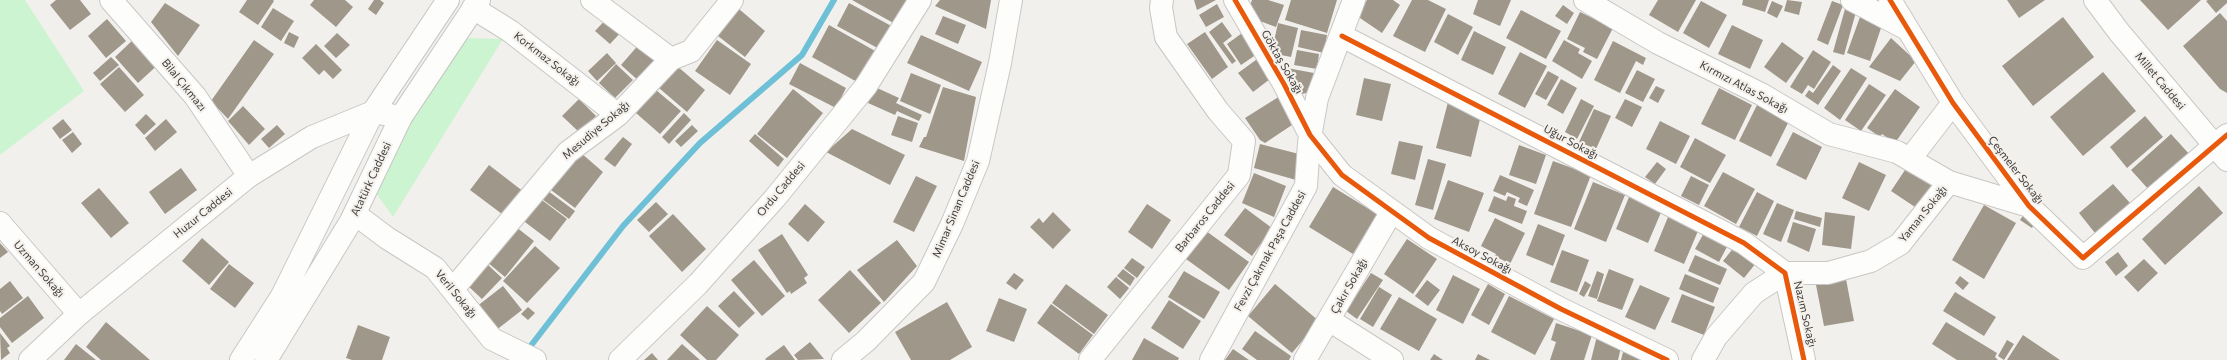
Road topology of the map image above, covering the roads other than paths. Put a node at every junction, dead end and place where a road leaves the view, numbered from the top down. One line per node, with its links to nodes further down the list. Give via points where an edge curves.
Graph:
1 (111, 0): 25 (street, Bilal Çıkmazı, via 195,96)
2 (448, 0): 19 (street)
3 (592, 0): 17 (street)
4 (732, 0): 17 (street, Mesudiye Sokağı, via 691,51)
5 (920, 0): 39 (street, Ordu Caddesi, via 866,86 775,198 698,284)
6 (1012, 0): 40 (street, Mimar Sinan Caddesi, via 978,161 952,224 924,282 866,341)
7 (1162, 0): 41 (street, Barbaros Caddesi, via 1166,37 1218,111 1244,141 1239,175)
8 (1235, 0): 22 (street, Göktaş Sokağı, via 1284,84)
9 (1354, 0): 16 (street, Fevzi Çakmak Paşa Caddesi)
10 (1585, 0): 24 (street, Kırmızı Atlas Sokağı, via 1658,43 1761,94 1828,134 1897,152)
11 (1852, 0): 15 (street)
12 (1890, 0): 15 (street, Çeşmeler Sokağı)
13 (2095, 0): 23 (street, Millet Caddesi, via 2119,32)
14 (476, 4): 20 (street, Korkmaz Sokağı); 21 (street, Atatürk Caddesi)
15 (1908, 30): 18 (street, Çeşmeler Sokağı)
16 (1342, 36): 22 (street, Fevzi Çakmak Paşa Caddesi, via 1317,98); 31 (street, Uğur Sokağı, via 1744,243)
17 (671, 59): 20 (street, Mesudiye Sokağı)
18 (1953, 103): 24 (street); 27 (street, Çeşmeler Sokağı)
19 (373, 112): 21 (street); 25 (street, Huzur Caddesi, via 312,137); 36 (street, via 282,296)
20 (618, 114): 32 (street, Mesudiye Sokağı, via 568,152)
21 (401, 117): 29 (street, Atatürk Caddesi)
22 (1310, 135): 28 (street, Aksoy Sokağı, via 1342,175); 42 (street, Fevzi Çakmak Paşa Caddesi, via 1306,186)
23 (2223, 147): 27 (street, Çeşmeler Sokağı, via 2083,258)
24 (1910, 159): 26 (street, Kırmızı Atlas Sokağı)
25 (249, 176): 33 (street, Huzur Caddesi)
26 (1949, 182): 27 (street, Kırmızı Atlas Sokağı); 31 (street, Yaman Sokağı, via 1900,244 1871,261 1828,273)
27 (2030, 206)
28 (1392, 211): 34 (street, Çakır Sokağı); 45 (street, Aksoy Sokağı, via 1436,242 1561,309)
29 (355, 214): 32 (street, Veril Sokağı, via 435,268); 37 (street, Atatürk Caddesi)
30 (0, 223): 33 (street, Uzman Sokağı)
31 (1785, 273): 46 (street, via 1754,293 1716,336); 47 (street, Nazım Sokağı)
32 (453, 289): 38 (street, Veril Sokağı, via 492,339)
33 (79, 314): 35 (street, Huzur Caddesi)
34 (1329, 320): 43 (street, Çakır Sokağı); 44 (street)
35 (30, 360)
36 (241, 360)
37 (266, 360)
38 (536, 360)
39 (620, 360)
40 (843, 360)
41 (1090, 360)
42 (1211, 360)
43 (1305, 360)
44 (1392, 360)
45 (1667, 360)
46 (1703, 360)
47 (1804, 360)

